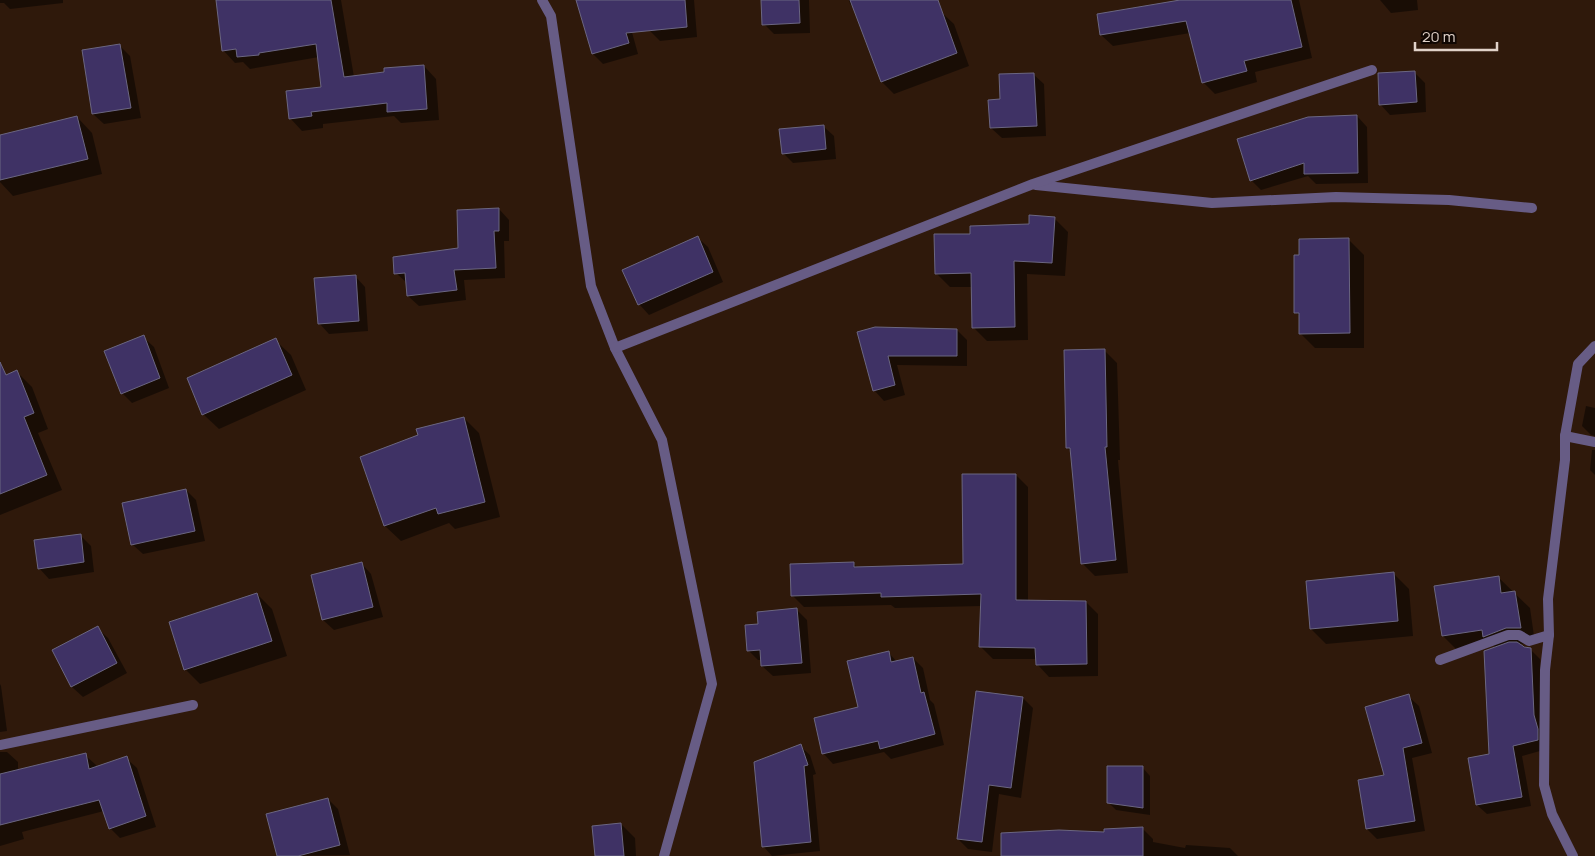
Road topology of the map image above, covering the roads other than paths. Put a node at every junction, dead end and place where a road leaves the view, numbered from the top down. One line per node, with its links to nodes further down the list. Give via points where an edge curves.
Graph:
1 (542, 0): 6 (street, via 551,16 591,286)
2 (1372, 70): 3 (street)
3 (1032, 184): 4 (street, via 1212,203 1336,197 1449,200); 6 (street)
4 (1532, 208)
5 (1595, 346): 7 (street, via 1578,364)
6 (616, 348): 13 (street, via 662,440 712,684)
7 (1565, 436): 8 (street); 9 (street, via 1548,599)
8 (1595, 442)
9 (1549, 635): 10 (street, via 1530,641 1519,635 1508,635); 14 (street, via 1545,670 1544,785 1552,814)
10 (1440, 660)
11 (193, 705): 12 (street)
12 (0, 745)
13 (664, 856)
14 (1573, 856)

